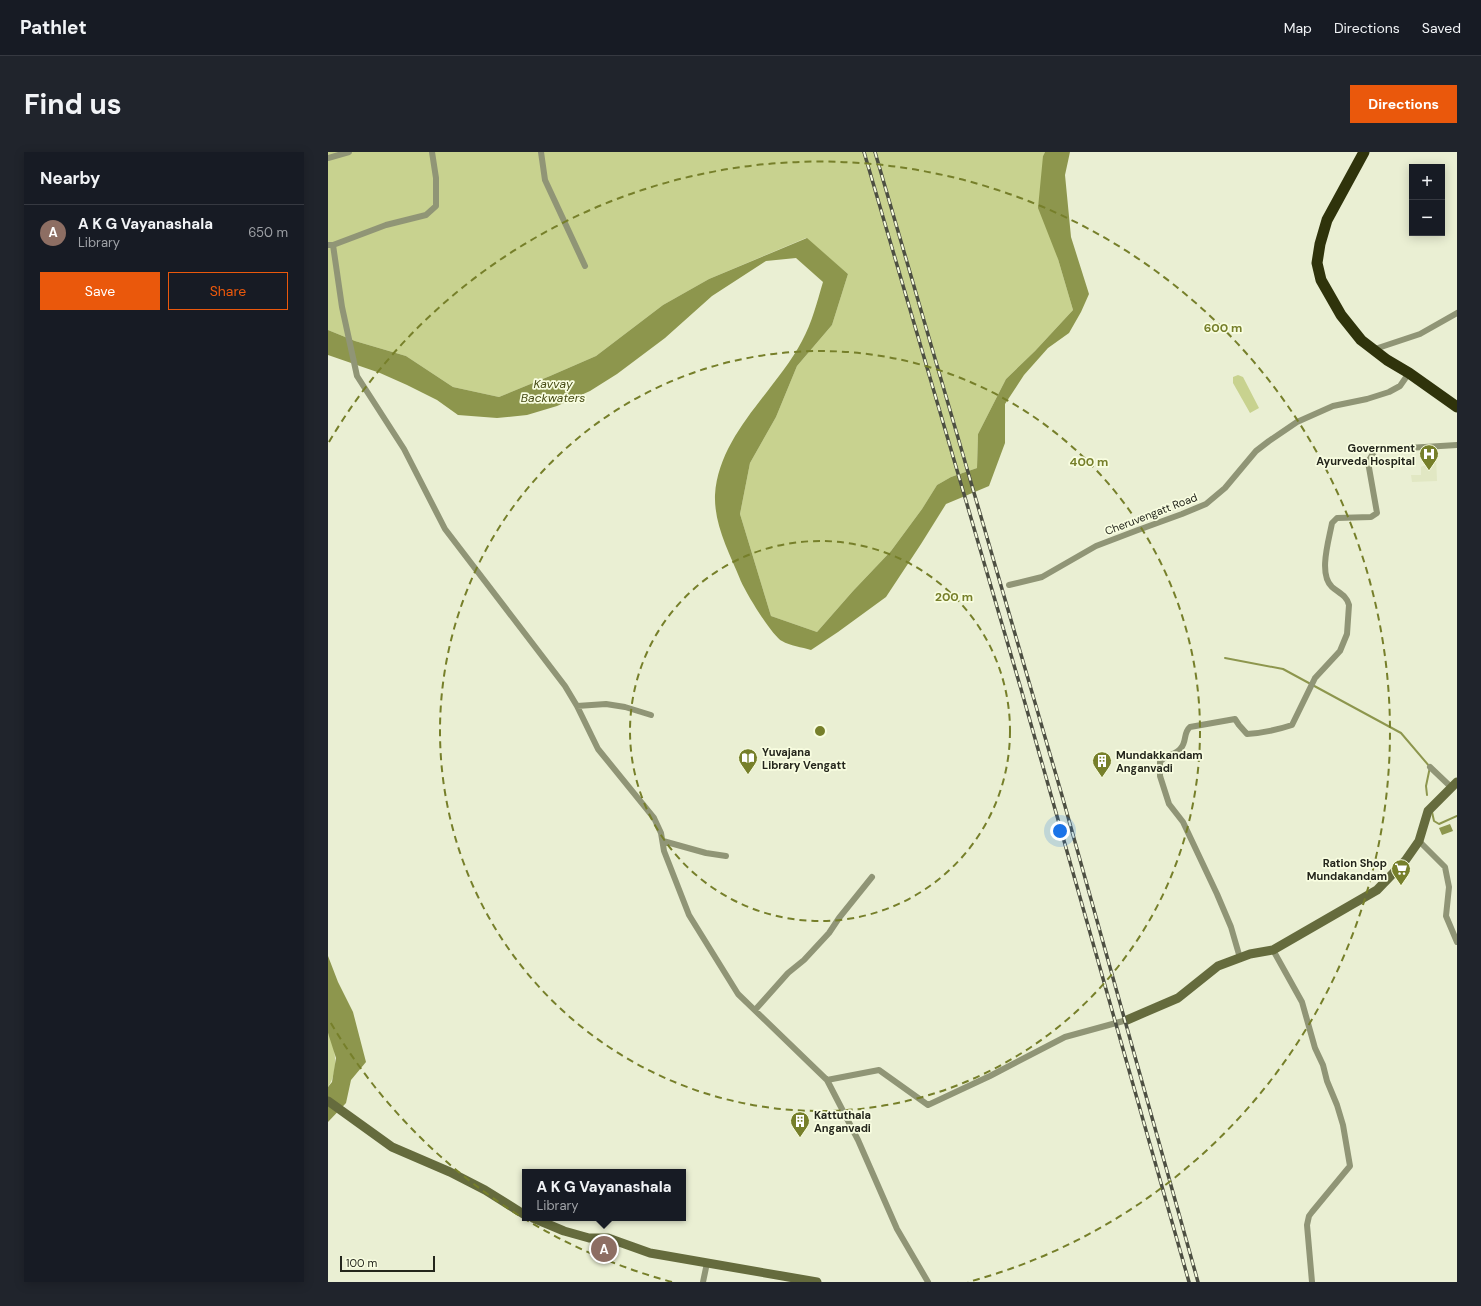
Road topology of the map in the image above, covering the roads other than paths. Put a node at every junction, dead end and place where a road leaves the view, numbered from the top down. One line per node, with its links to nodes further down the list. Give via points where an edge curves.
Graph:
1 (350, 152): 5 (street)
2 (432, 152): 6 (street, via 436,178 436,206 430,212)
3 (541, 152): 7 (street, via 545,180)
4 (1364, 152): 9 (highway, via 1327,220 1317,263 1321,280 1341,315)
5 (328, 158)
6 (330, 245): 14 (street, via 357,376 404,449 445,529 565,686)
7 (585, 266)
8 (1457, 313): 9 (street, via 1420,334)
9 (1372, 350): 10 (highway)
10 (1409, 373): 11 (highway); 13 (street, Cheruvengatt Road, via 1400,386 1389,392 1333,406 1297,422 1268,440 1218,496 1206,504 1096,546 1042,577)
11 (1457, 407)
12 (1457, 445): 24 (street, via 1375,450 1368,462 1376,513 1371,517 1337,518 1332,523 1325,560 1329,583 1348,600 1350,605 1347,634 1340,651 1313,681 1292,725 1271,732 1252,734 1247,734 1235,719 1190,727 1186,730 1183,745 1179,750 1160,762 1160,776 1169,804 1183,822 1217,894 1231,927)
13 (1009, 586)
14 (577, 706): 15 (street, via 606,704); 18 (street, via 598,749 654,818)
15 (651, 715)
16 (1430, 767): 17 (street)
17 (1454, 784): 19 (street, via 1428,811)
18 (663, 841): 20 (street, via 706,854); 25 (street, via 664,852 689,915 738,994)
19 (1419, 841): 22 (street, via 1445,867 1450,887 1446,916); 23 (street, via 1405,861 1377,890)
20 (726, 856)
21 (872, 877): 25 (street, via 829,933)
22 (1457, 942)
23 (1273, 950): 24 (street); 35 (street, via 1302,1002 1315,1048 1337,1105 1350,1166 1309,1216 1307,1225)
24 (1240, 958): 26 (street, via 1218,966 1178,998)
25 (755, 1010): 27 (street)
26 (1127, 1020): 27 (street, via 1065,1037 928,1105 879,1070)
27 (827, 1080): 34 (street, via 858,1140 897,1228)
28 (328, 1101): 29 (street, via 392,1147 480,1187)
29 (522, 1213)
30 (540, 1221): 31 (street, via 589,1238 608,1238 650,1253)
31 (707, 1263): 32 (street); 33 (street)
32 (703, 1282)
33 (817, 1282)
34 (928, 1282)
35 (1312, 1282)

